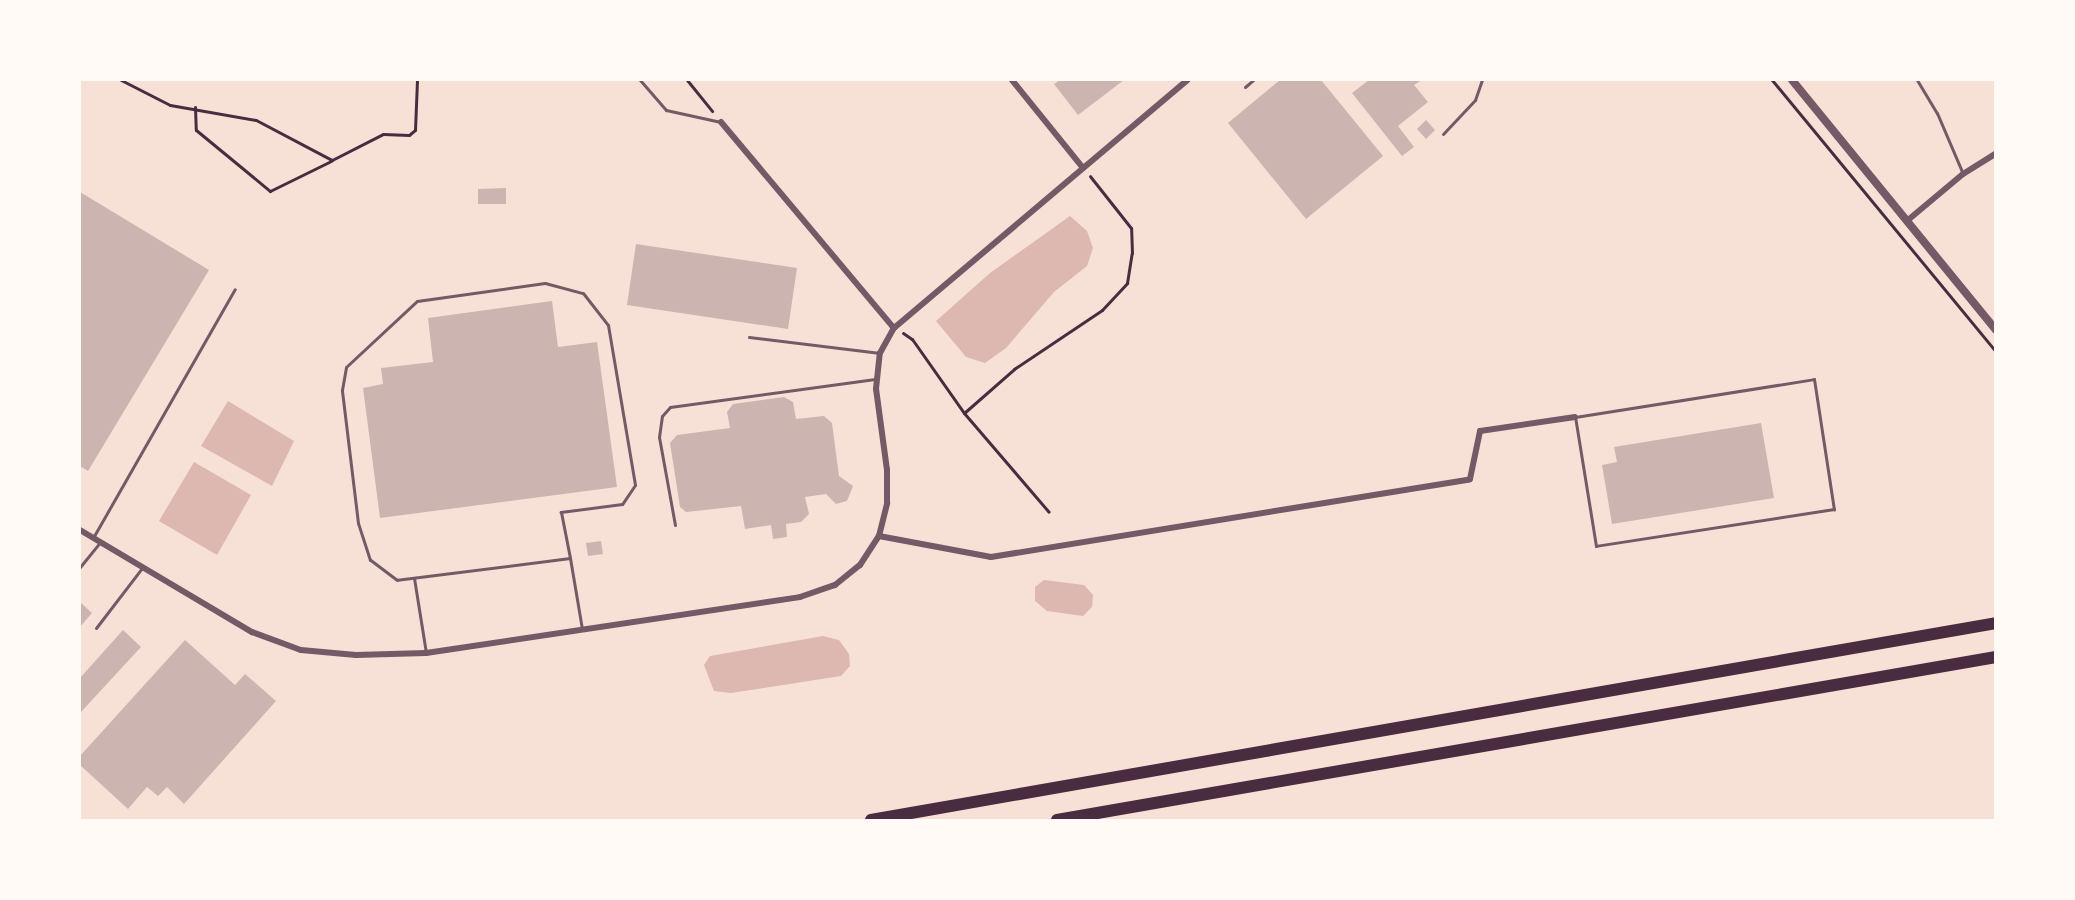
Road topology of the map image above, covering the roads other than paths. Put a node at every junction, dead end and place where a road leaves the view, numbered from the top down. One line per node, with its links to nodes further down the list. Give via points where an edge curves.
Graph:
1 (640, 80): 9 (lane, via 666,110)
2 (1012, 80): 12 (street)
3 (1187, 80): 12 (street)
4 (1253, 80): 8 (lane)
5 (1482, 80): 10 (lane, via 1475,100)
6 (1792, 80): 14 (street)
7 (1917, 80): 13 (lane)
8 (1245, 87)
9 (721, 122): 16 (street)
10 (1443, 134)
11 (1995, 153): 13 (street)
12 (1083, 168): 16 (street)
13 (1962, 174): 14 (street)
14 (1908, 220): 17 (street)
15 (235, 289): 25 (lane)
16 (894, 328): 19 (street)
17 (1995, 330)
18 (749, 337): 19 (lane)
19 (880, 353): 20 (street)
20 (877, 379): 22 (lane, via 669,407 662,416 659,437); 24 (street, via 887,470 887,503)
21 (1575, 417): 21 (lane, via 1814,380 1834,509 1596,546); 24 (street, via 1480,431 1470,479 991,557)
22 (675, 525)
23 (80, 530): 25 (street)
24 (879, 536): 33 (street, via 860,565 835,585 800,597)
25 (93, 538): 26 (street)
26 (100, 542): 28 (lane); 29 (street)
27 (570, 558): 30 (lane); 30 (lane, via 561,512 622,504 635,485 608,325 583,293 544,283 417,301 346,367 342,390 358,523 370,560 397,580); 33 (lane)
28 (80, 567)
29 (142, 568): 32 (lane); 34 (street, via 229,620 282,644 356,655)
30 (414, 578): 34 (lane)
31 (1995, 623): 36 (highway)
32 (96, 628)
33 (582, 629): 34 (street)
34 (426, 652)
35 (1995, 657): 37 (highway)
36 (872, 820)
37 (1057, 820)

